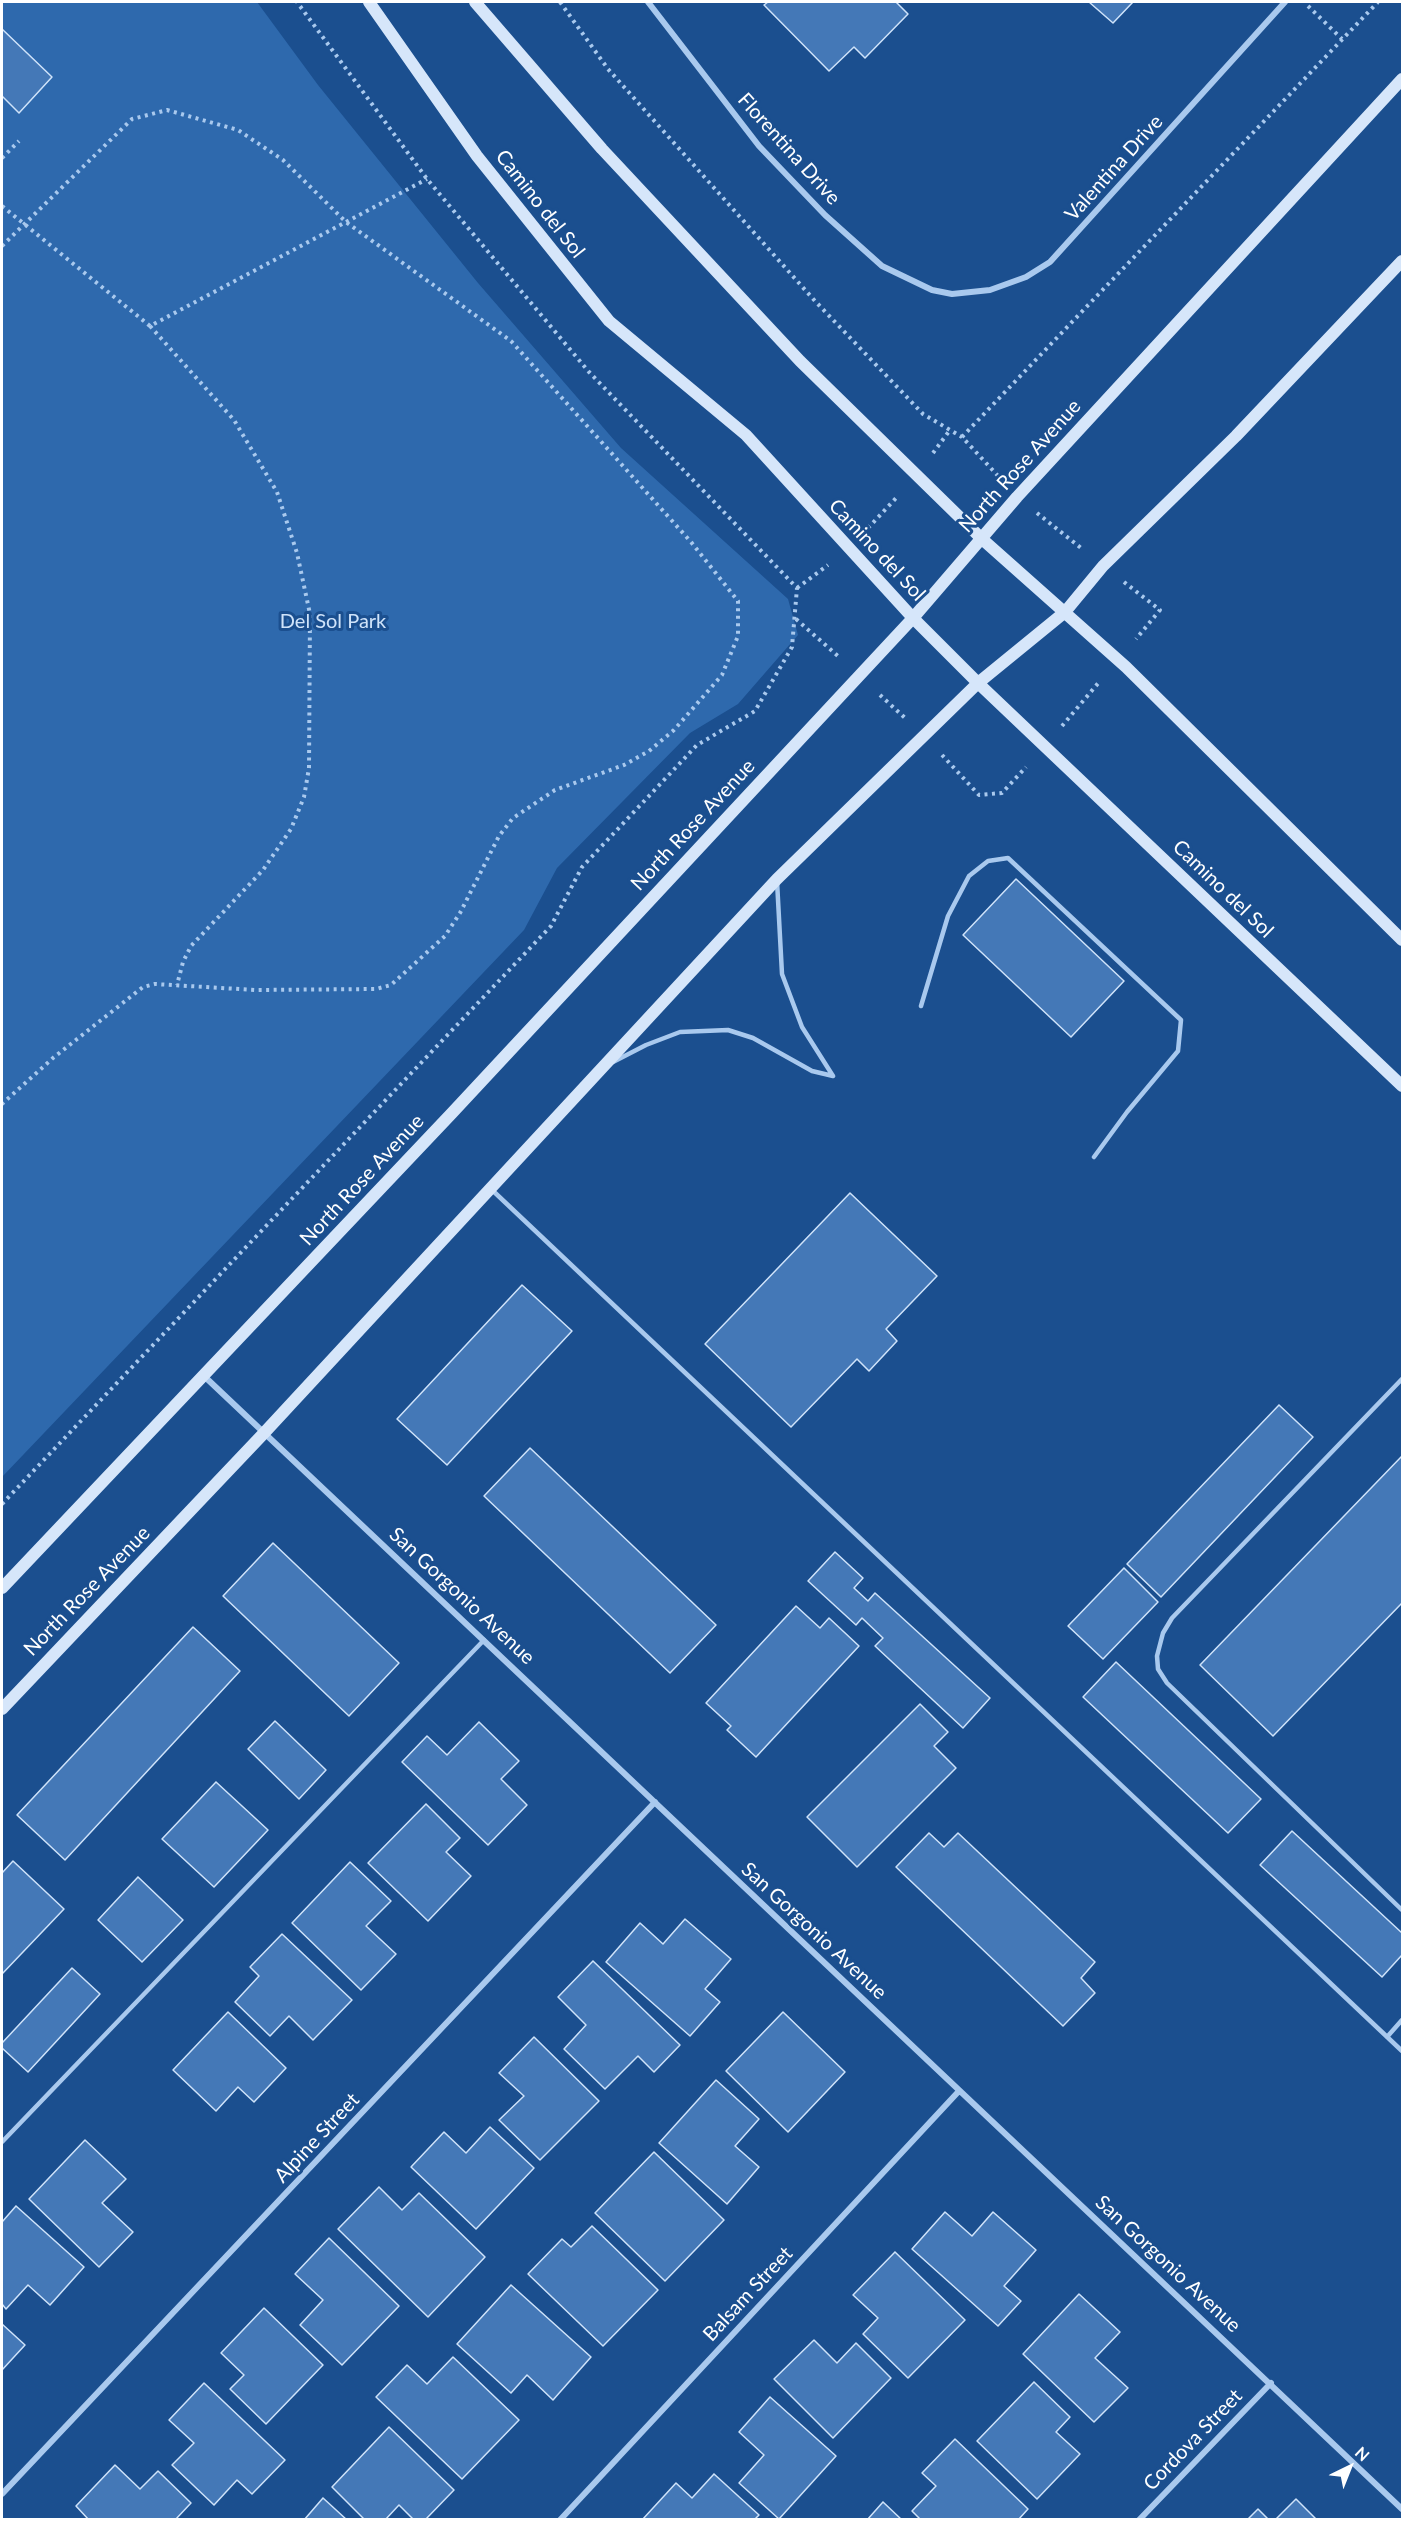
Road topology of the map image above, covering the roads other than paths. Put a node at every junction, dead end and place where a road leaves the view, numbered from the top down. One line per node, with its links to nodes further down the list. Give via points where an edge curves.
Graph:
1 (369, 2): 10 (main road, Camino del Sol, via 477,156 609,321 746,435)
2 (476, 2): 8 (main road, via 602,149 800,362)
3 (648, 2): 7 (street, Florentina Drive, via 759,146 825,215 882,266)
4 (1285, 2): 7 (street, Valentina Drive, via 1050,261 1026,277 990,290 952,294)
5 (1402, 79): 8 (main road, North Rose Avenue, via 1228,265)
6 (1402, 261): 9 (main road, North Rose Avenue, via 1236,436 1103,566)
7 (932, 290)
8 (982, 539): 9 (main road); 10 (main road, North Rose Avenue)
9 (1065, 612): 11 (main road, North Rose Avenue); 13 (main road)
10 (913, 618): 11 (main road, Camino del Sol); 19 (main road, North Rose Avenue)
11 (978, 683): 12 (main road, North Rose Avenue); 16 (main road, Camino del Sol)
12 (777, 879): 15 (main road, North Rose Avenue); 15 (lane, via 782,974 802,1027 833,1076 812,1071 753,1038 728,1030 680,1032)
13 (1402, 940)
14 (921, 1006): 17 (lane, via 948,916 969,876 988,861 1008,858 1181,1020 1178,1051)
15 (598, 1071): 18 (main road, North Rose Avenue)
16 (1402, 1086)
17 (1094, 1157)
18 (489, 1187): 21 (main road, North Rose Avenue); 28 (lane)
19 (204, 1376): 21 (street, San Gorgonio Avenue); 22 (main road, North Rose Avenue)
20 (1402, 1379): 26 (lane, via 1172,1618 1157,1656 1158,1669 1167,1683)
21 (265, 1432): 23 (street, San Gorgonio Avenue); 24 (main road, North Rose Avenue)
22 (2, 1588)
23 (485, 1639): 25 (street, San Gorgonio Avenue); 31 (lane)
24 (2, 1709)
25 (655, 1802): 30 (street, San Gorgonio Avenue); 33 (street, Alpine Street)
26 (1402, 1910)
27 (1402, 2020): 28 (lane)
28 (1387, 2037): 29 (lane)
29 (1402, 2051)
30 (959, 2091): 32 (street, San Gorgonio Avenue); 35 (street, Balsam Street)
31 (2, 2142)
32 (1271, 2383): 34 (street, San Gorgonio Avenue); 36 (street, Cordova Street)
33 (2, 2494)
34 (1402, 2509)
35 (560, 2520)
36 (1139, 2520)

